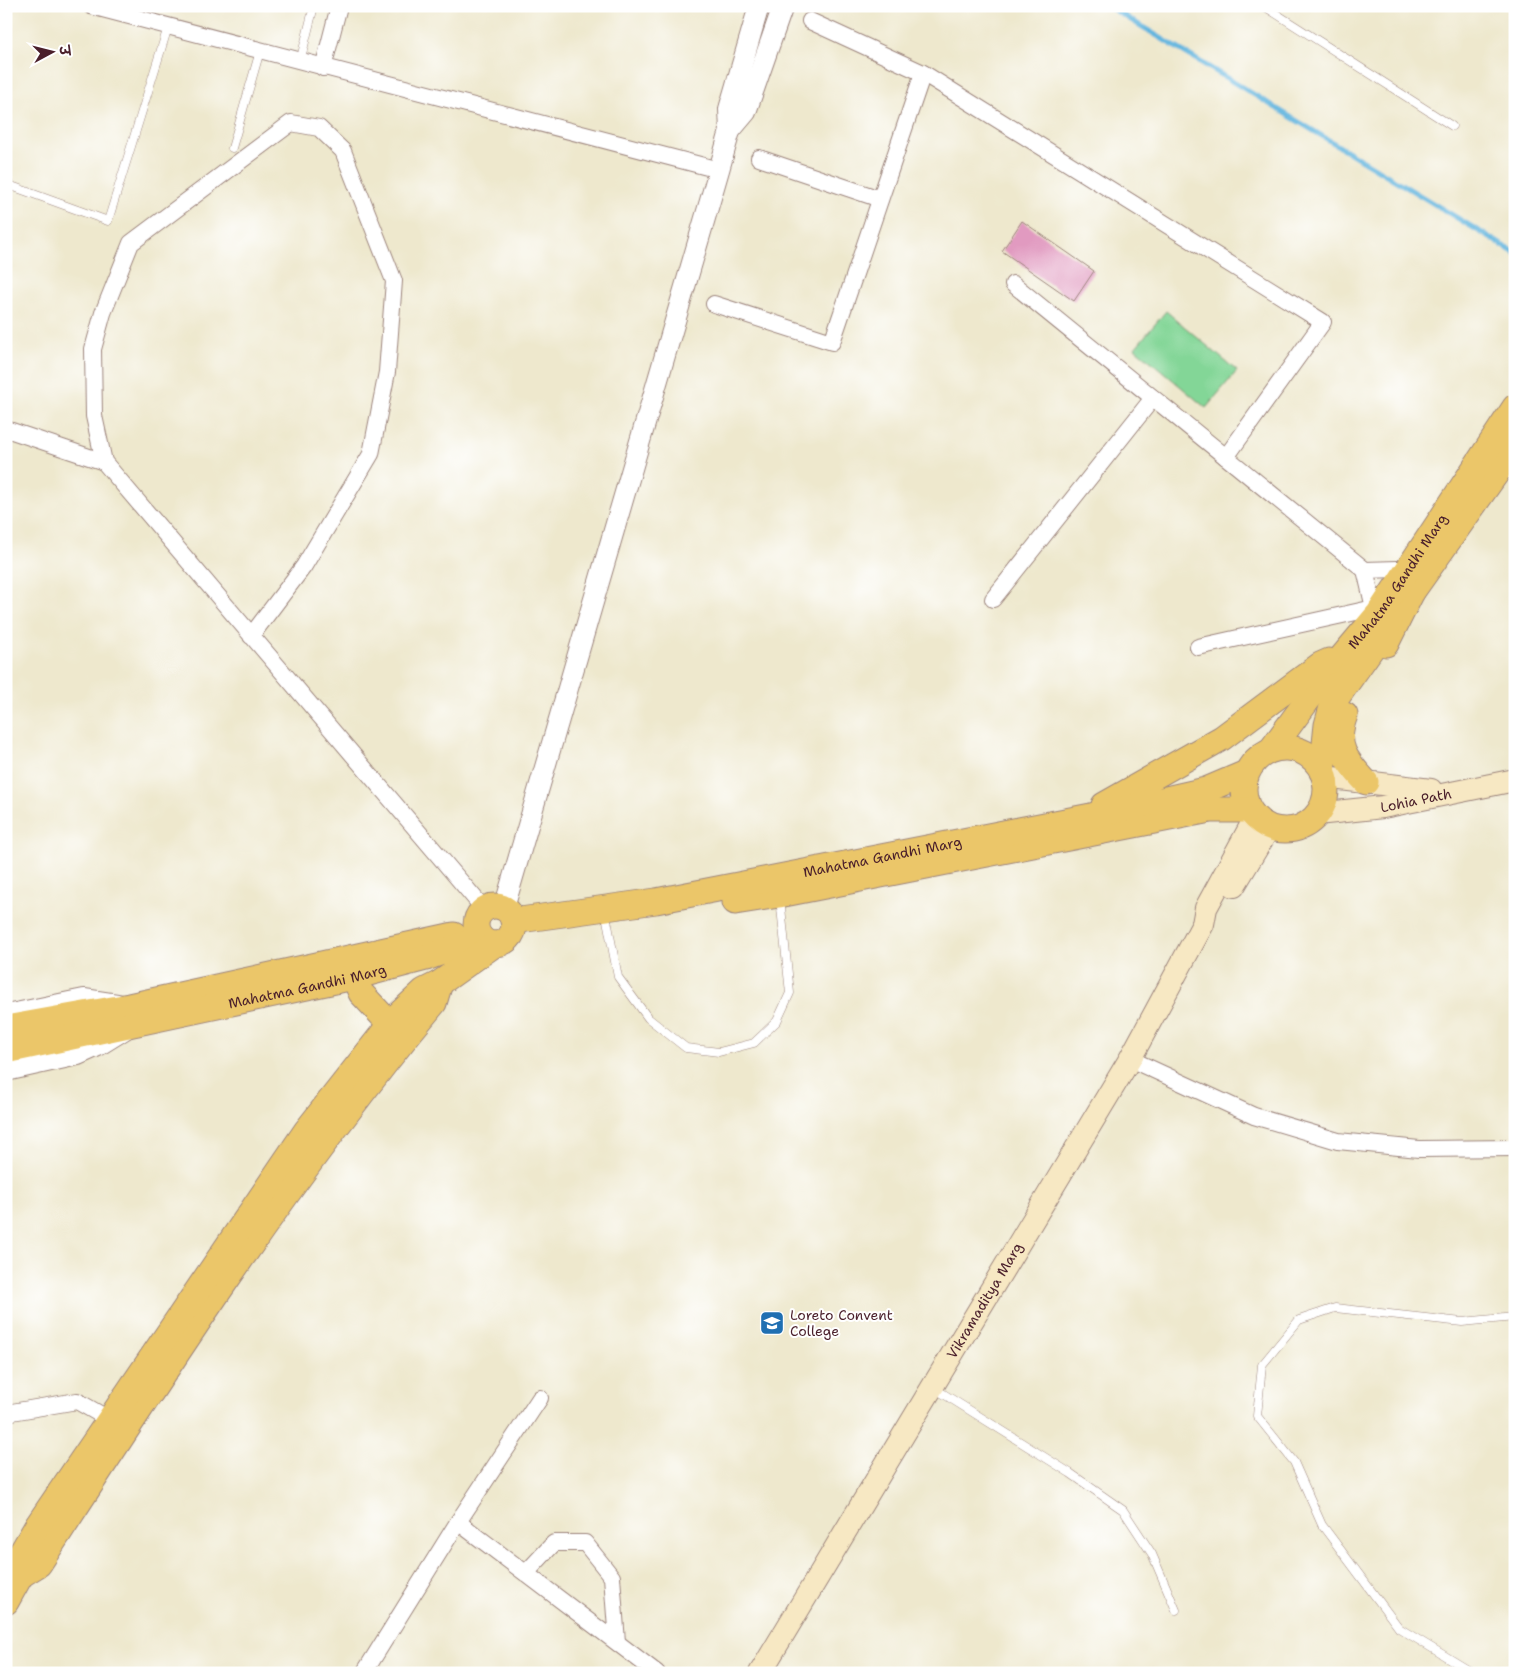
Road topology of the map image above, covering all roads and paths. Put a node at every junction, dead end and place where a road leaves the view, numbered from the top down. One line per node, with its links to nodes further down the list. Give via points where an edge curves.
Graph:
1 (91, 6): 8 (street)
2 (314, 6): 10 (lane)
3 (339, 6): 11 (street)
4 (759, 6): 14 (street, via 729,109)
5 (783, 6): 14 (street, via 746,112)
6 (1264, 6): 13 (lane)
7 (810, 21): 12 (street)
8 (168, 27): 9 (street); 18 (lane, via 108,221)
9 (260, 51): 10 (street); 15 (lane)
10 (300, 62): 11 (street)
11 (323, 68): 17 (street)
12 (923, 73): 19 (street); 26 (street, via 1324,322)
13 (1452, 126)
14 (730, 131): 17 (street)
15 (232, 148)
16 (759, 158): 19 (street)
17 (719, 170): 47 (street)
18 (6, 184)
19 (880, 199): 21 (street, via 832,342)
20 (1013, 284): 22 (street)
21 (714, 304)
22 (1153, 398): 26 (street); 31 (street)
23 (1515, 407): 30 (main road, Mahatma Gandhi Marg)
24 (6, 429): 27 (street)
25 (1515, 447): 28 (main road)
26 (1226, 457): 29 (street)
27 (104, 462): 33 (street); 33 (street, via 94,416 93,350 103,313 131,243 291,124 319,128 343,151 394,281 387,372 371,454 304,566)
28 (1507, 473): 30 (main road)
29 (1365, 570): 30 (street, via 1398,569); 32 (street)
30 (1409, 582): 32 (main road, Mahatma Gandhi Marg); 38 (main road, via 1333,703 1327,725); 40 (main road, via 1390,638 1350,703 1342,723 1340,744 1347,762)
31 (992, 599)
32 (1376, 610): 34 (street); 35 (main road, Mahatma Gandhi Marg)
33 (251, 636): 47 (street)
34 (1198, 647)
35 (1345, 654): 36 (main road, Mahatma Gandhi Marg); 43 (main road, via 1320,665 1222,738 1103,805)
36 (1271, 750): 37 (main road, via 1258,757); 38 (main road, via 1288,748 1302,752 1316,762)
37 (1246, 773): 43 (main road, Mahatma Gandhi Marg, via 1206,790); 44 (main road, via 1243,786 1245,802)
38 (1323, 775): 40 (main road); 42 (main road, via 1326,793)
39 (1515, 780): 41 (main road, Lohia Path)
40 (1366, 782): 41 (main road)
41 (1447, 792): 42 (main road, Lohia Path, via 1383,807)
42 (1317, 814): 44 (main road, via 1298,829 1281,831)
43 (1090, 816): 47 (main road, Mahatma Gandhi Marg, via 656,901)
44 (1258, 819): 45 (main road, Mahatma Gandhi Marg, via 1210,810); 56 (main road, Vikramaditya Marg, via 1216,917 1203,924)
45 (779, 895): 46 (main road, Mahatma Gandhi Marg); 46 (lane, via 790,993 777,1021 754,1043 719,1052 686,1048 648,1018 618,977)
46 (607, 920): 47 (main road, Mahatma Gandhi Marg)
47 (495, 926): 48 (main road, Mahatma Gandhi Marg, via 426,958); 49 (main road); 51 (main road, Mahatma Gandhi Marg)
48 (354, 976): 51 (main road, Mahatma Gandhi Marg); 53 (main road, via 361,993)
49 (440, 983): 53 (main road, via 424,991); 60 (main road, via 434,1003 234,1268)
50 (6, 1015): 51 (street, via 84,999)
51 (130, 1016): 52 (main road); 57 (street, via 98,1046 78,1055)
52 (88, 1024): 54 (main road); 55 (main road)
53 (390, 1024): 60 (main road, via 306,1131)
54 (6, 1028)
55 (6, 1051)
56 (1130, 1060): 58 (street, via 1254,1116 1338,1141 1419,1149); 61 (main road, Vikramaditya Marg)
57 (6, 1071)
58 (1515, 1148)
59 (1515, 1317): 74 (lane, via 1462,1322 1334,1308 1298,1320 1262,1365 1257,1416 1294,1462 1322,1525 1399,1628)
60 (176, 1338): 64 (main road); 67 (main road, via 39,1564)
61 (933, 1387): 69 (lane, via 1123,1510 1152,1554); 73 (main road, Vikramaditya Marg)
62 (540, 1398): 65 (street)
63 (6, 1413): 64 (street, via 77,1401)
64 (110, 1420): 67 (main road, via 20,1554)
65 (458, 1522): 66 (street); 71 (street)
66 (526, 1573): 70 (street); 70 (street, via 554,1543 585,1543 612,1577)
67 (21, 1575): 68 (main road)
68 (6, 1602)
69 (1176, 1610)
70 (617, 1642): 72 (street)
71 (364, 1673)
72 (657, 1673)
73 (760, 1673)
74 (1473, 1673)

